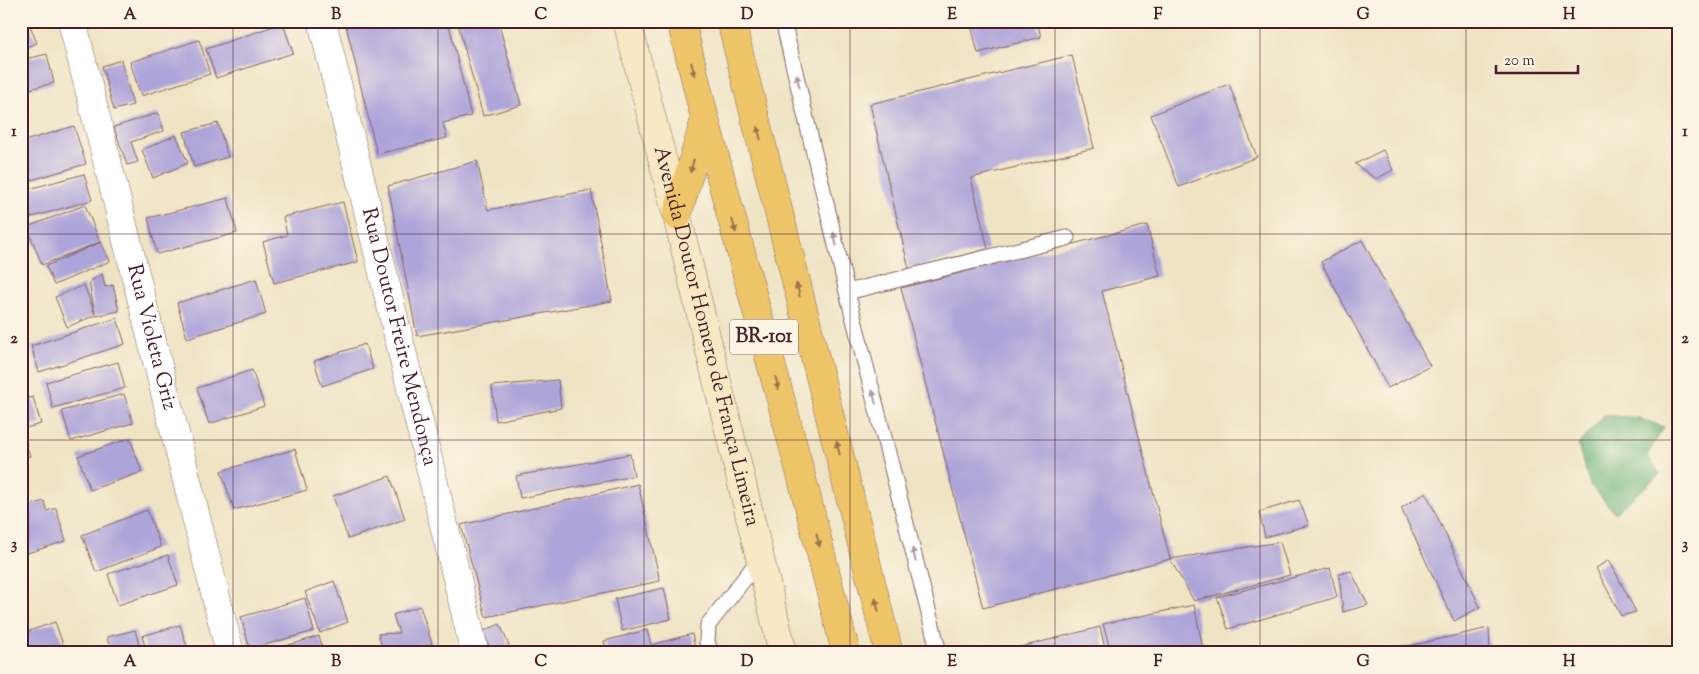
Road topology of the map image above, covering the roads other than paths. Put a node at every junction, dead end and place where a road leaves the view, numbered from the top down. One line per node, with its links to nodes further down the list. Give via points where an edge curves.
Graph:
1 (72, 21): 12 (street, Rua Violeta Griz)
2 (322, 21): 13 (street, Rua Doutor Freire Mendonça)
3 (627, 21): 8 (main road, Avenida Doutor Homero de França Limeira)
4 (681, 21): 7 (highway, BR-101, one-way to 7)
5 (731, 21): 17 (highway, BR-101, one-way to 5)
6 (783, 21): 10 (lane, one-way to 6)
7 (705, 119): 8 (highway, one-way to 8); 16 (highway, BR-101, one-way to 16)
8 (677, 216): 11 (main road, Avenida Doutor Homero de França Limeira)
9 (1067, 238): 10 (lane)
10 (847, 292): 18 (lane, one-way to 10)
11 (759, 560): 14 (lane, via 708,626 707,642); 15 (main road, Avenida Doutor Homero de França Limeira)
12 (230, 653)
13 (475, 653)
14 (711, 653)
15 (782, 653)
16 (846, 653)
17 (889, 653)
18 (939, 653)

